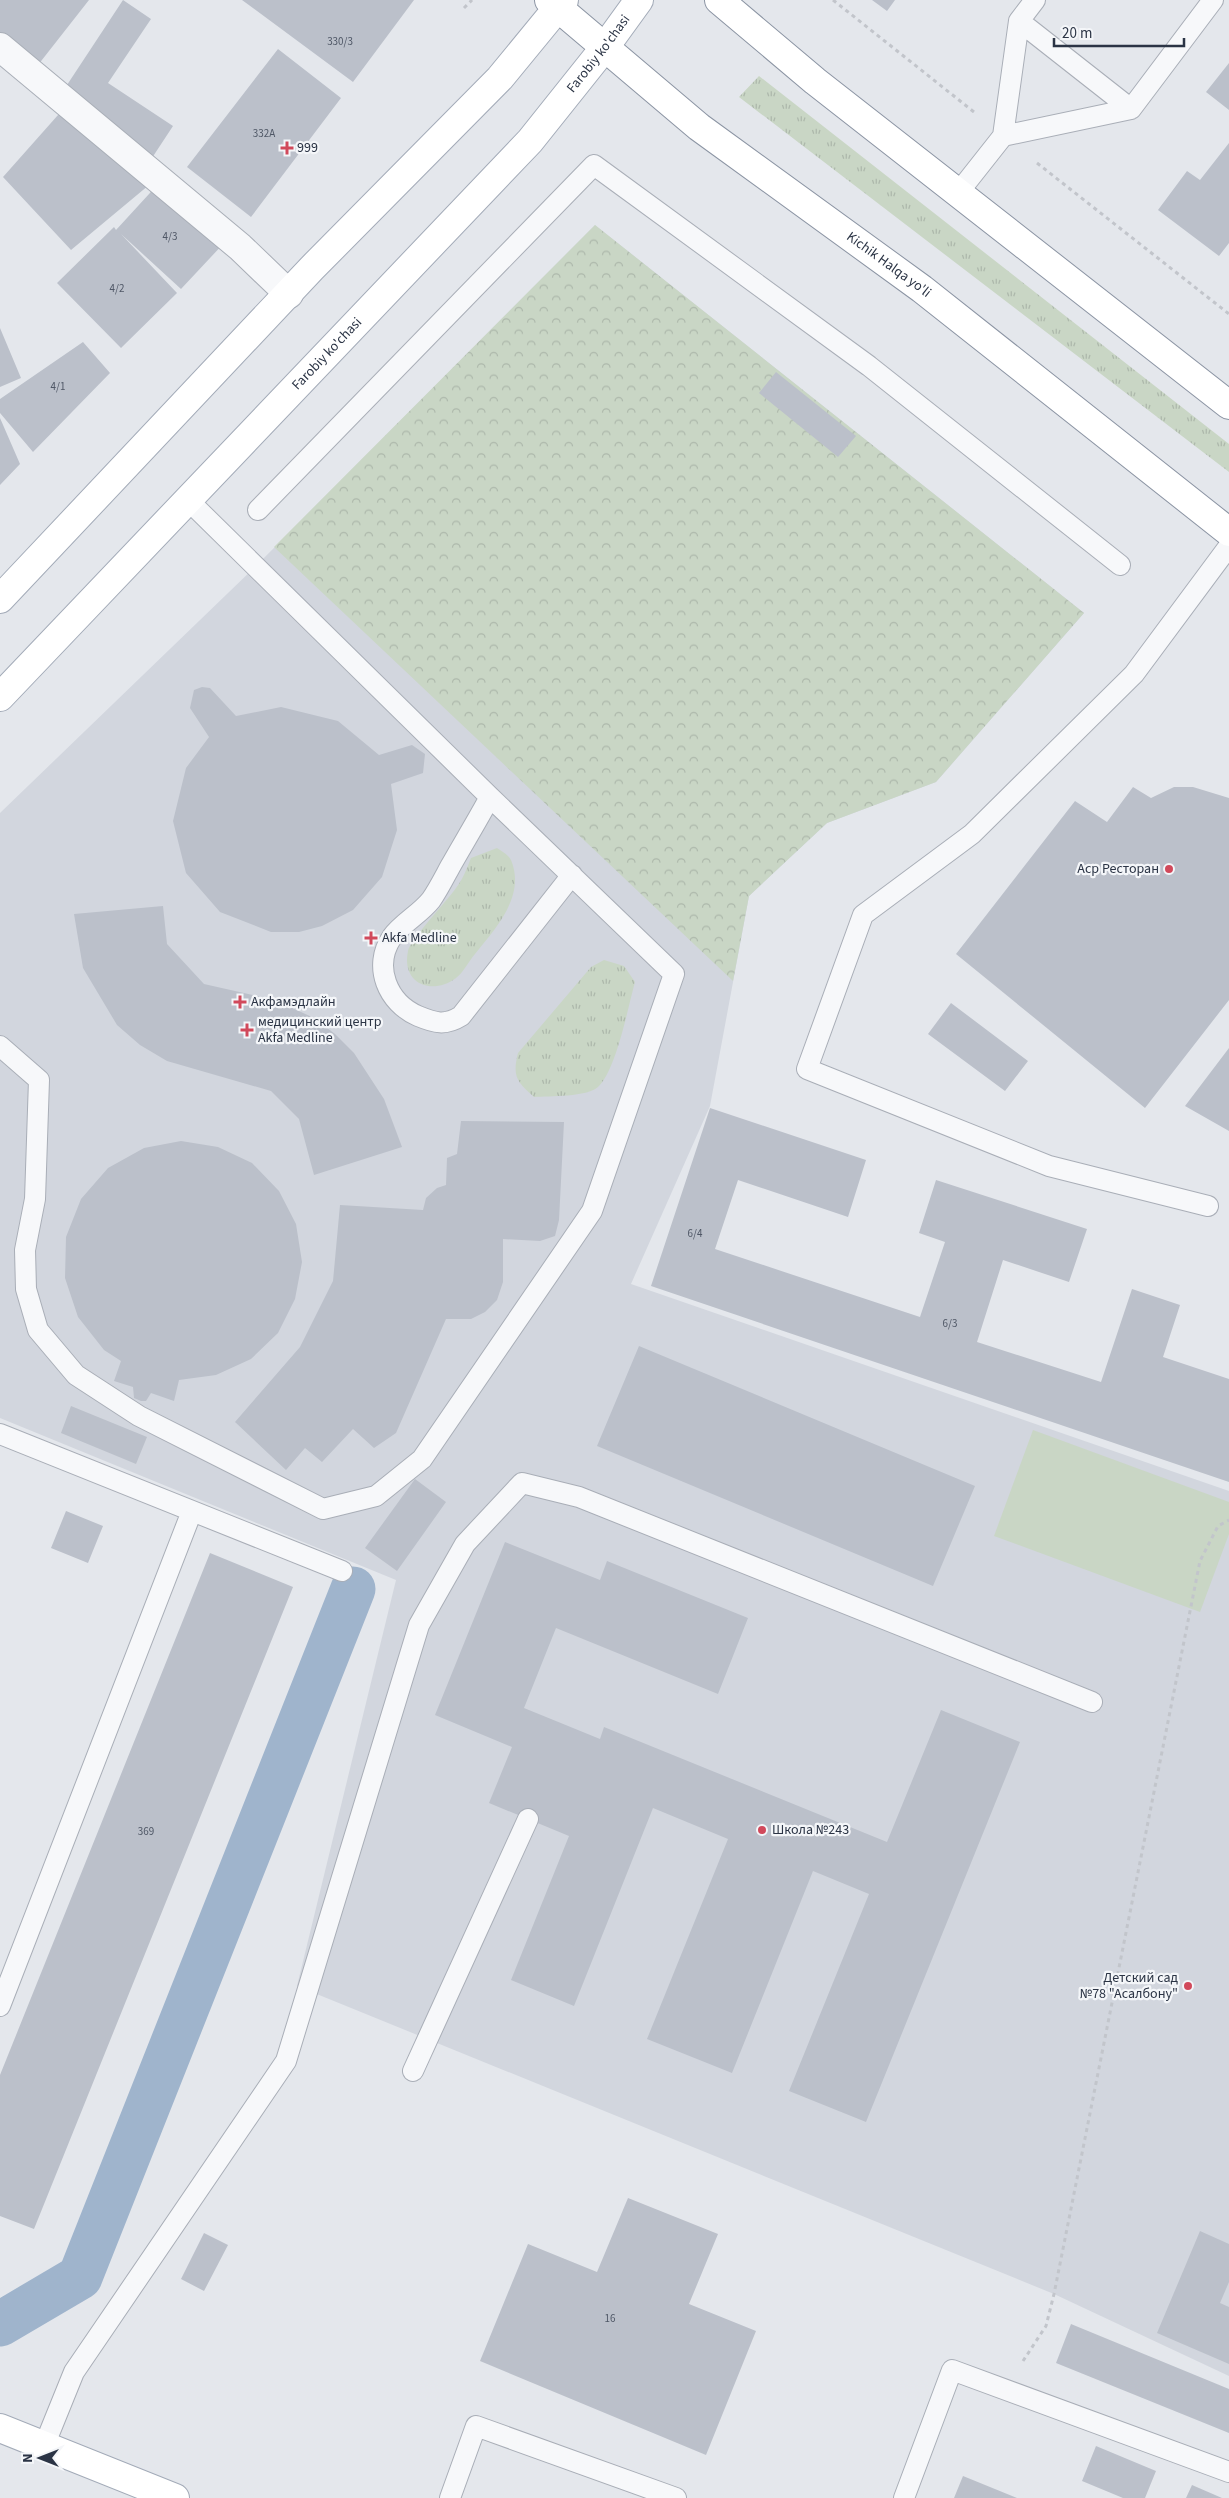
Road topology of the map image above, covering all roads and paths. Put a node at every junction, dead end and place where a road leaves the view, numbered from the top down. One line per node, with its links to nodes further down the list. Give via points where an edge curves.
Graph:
1 (472, 0): 7 (path)
2 (639, 0): 10 (main road, Farobiy ko'chasi)
3 (719, 0): 13 (main road, via 769,44)
4 (1035, 0): 8 (lane)
5 (1212, 0): 11 (lane)
6 (557, 3): 10 (main road, Kichik Halqa yo'li); 14 (main road, via 500,78)
7 (464, 8)
8 (1019, 21): 11 (lane); 12 (lane)
9 (0, 47): 14 (street, via 240,247)
10 (605, 48): 16 (main road, Farobiy ko'chasi, via 530,141); 18 (main road, Kichik Halqa yo'li, via 699,127 922,289)
11 (1130, 109): 12 (lane)
12 (1003, 136): 13 (lane)
13 (958, 193): 15 (main road)
14 (289, 294): 21 (main road)
15 (1229, 405)
16 (188, 500): 22 (main road, Farobiy ko'chasi); 23 (lane)
17 (258, 510): 20 (lane, via 594,165 869,366)
18 (1229, 532)
19 (1229, 546): 26 (lane, via 1134,674 972,834 863,914 807,1068 1048,1166)
20 (1120, 565)
21 (0, 599)
22 (0, 697)
23 (490, 797): 24 (lane); 24 (lane, via 430,901 392,937 383,960 384,982 402,1006 413,1014 443,1024 461,1016)
24 (572, 875): 25 (lane, via 674,974 592,1211 422,1460 376,1496 323,1509 139,1416 76,1375 38,1330 26,1289 25,1250 35,1199 39,1080)
25 (0, 1046)
26 (1208, 1206)
27 (0, 1434): 28 (lane)
28 (192, 1511): 30 (lane); 33 (lane)
29 (1229, 1520): 35 (path, via 1218,1526 1200,1562 1046,2326 1020,2364)
30 (342, 1571)
31 (1092, 1702): 37 (lane, via 579,1498 522,1483 465,1544 419,1625 286,2061 74,2372)
32 (528, 1819): 34 (lane)
33 (0, 2006)
34 (413, 2071)
35 (972, 2378): 38 (lane); 42 (lane, via 952,2370)
36 (0, 2428): 37 (main road)
37 (44, 2446): 39 (main road)
38 (1229, 2472)
39 (175, 2498)
40 (450, 2498): 41 (lane, via 476,2426)
41 (676, 2498)
42 (904, 2498)

